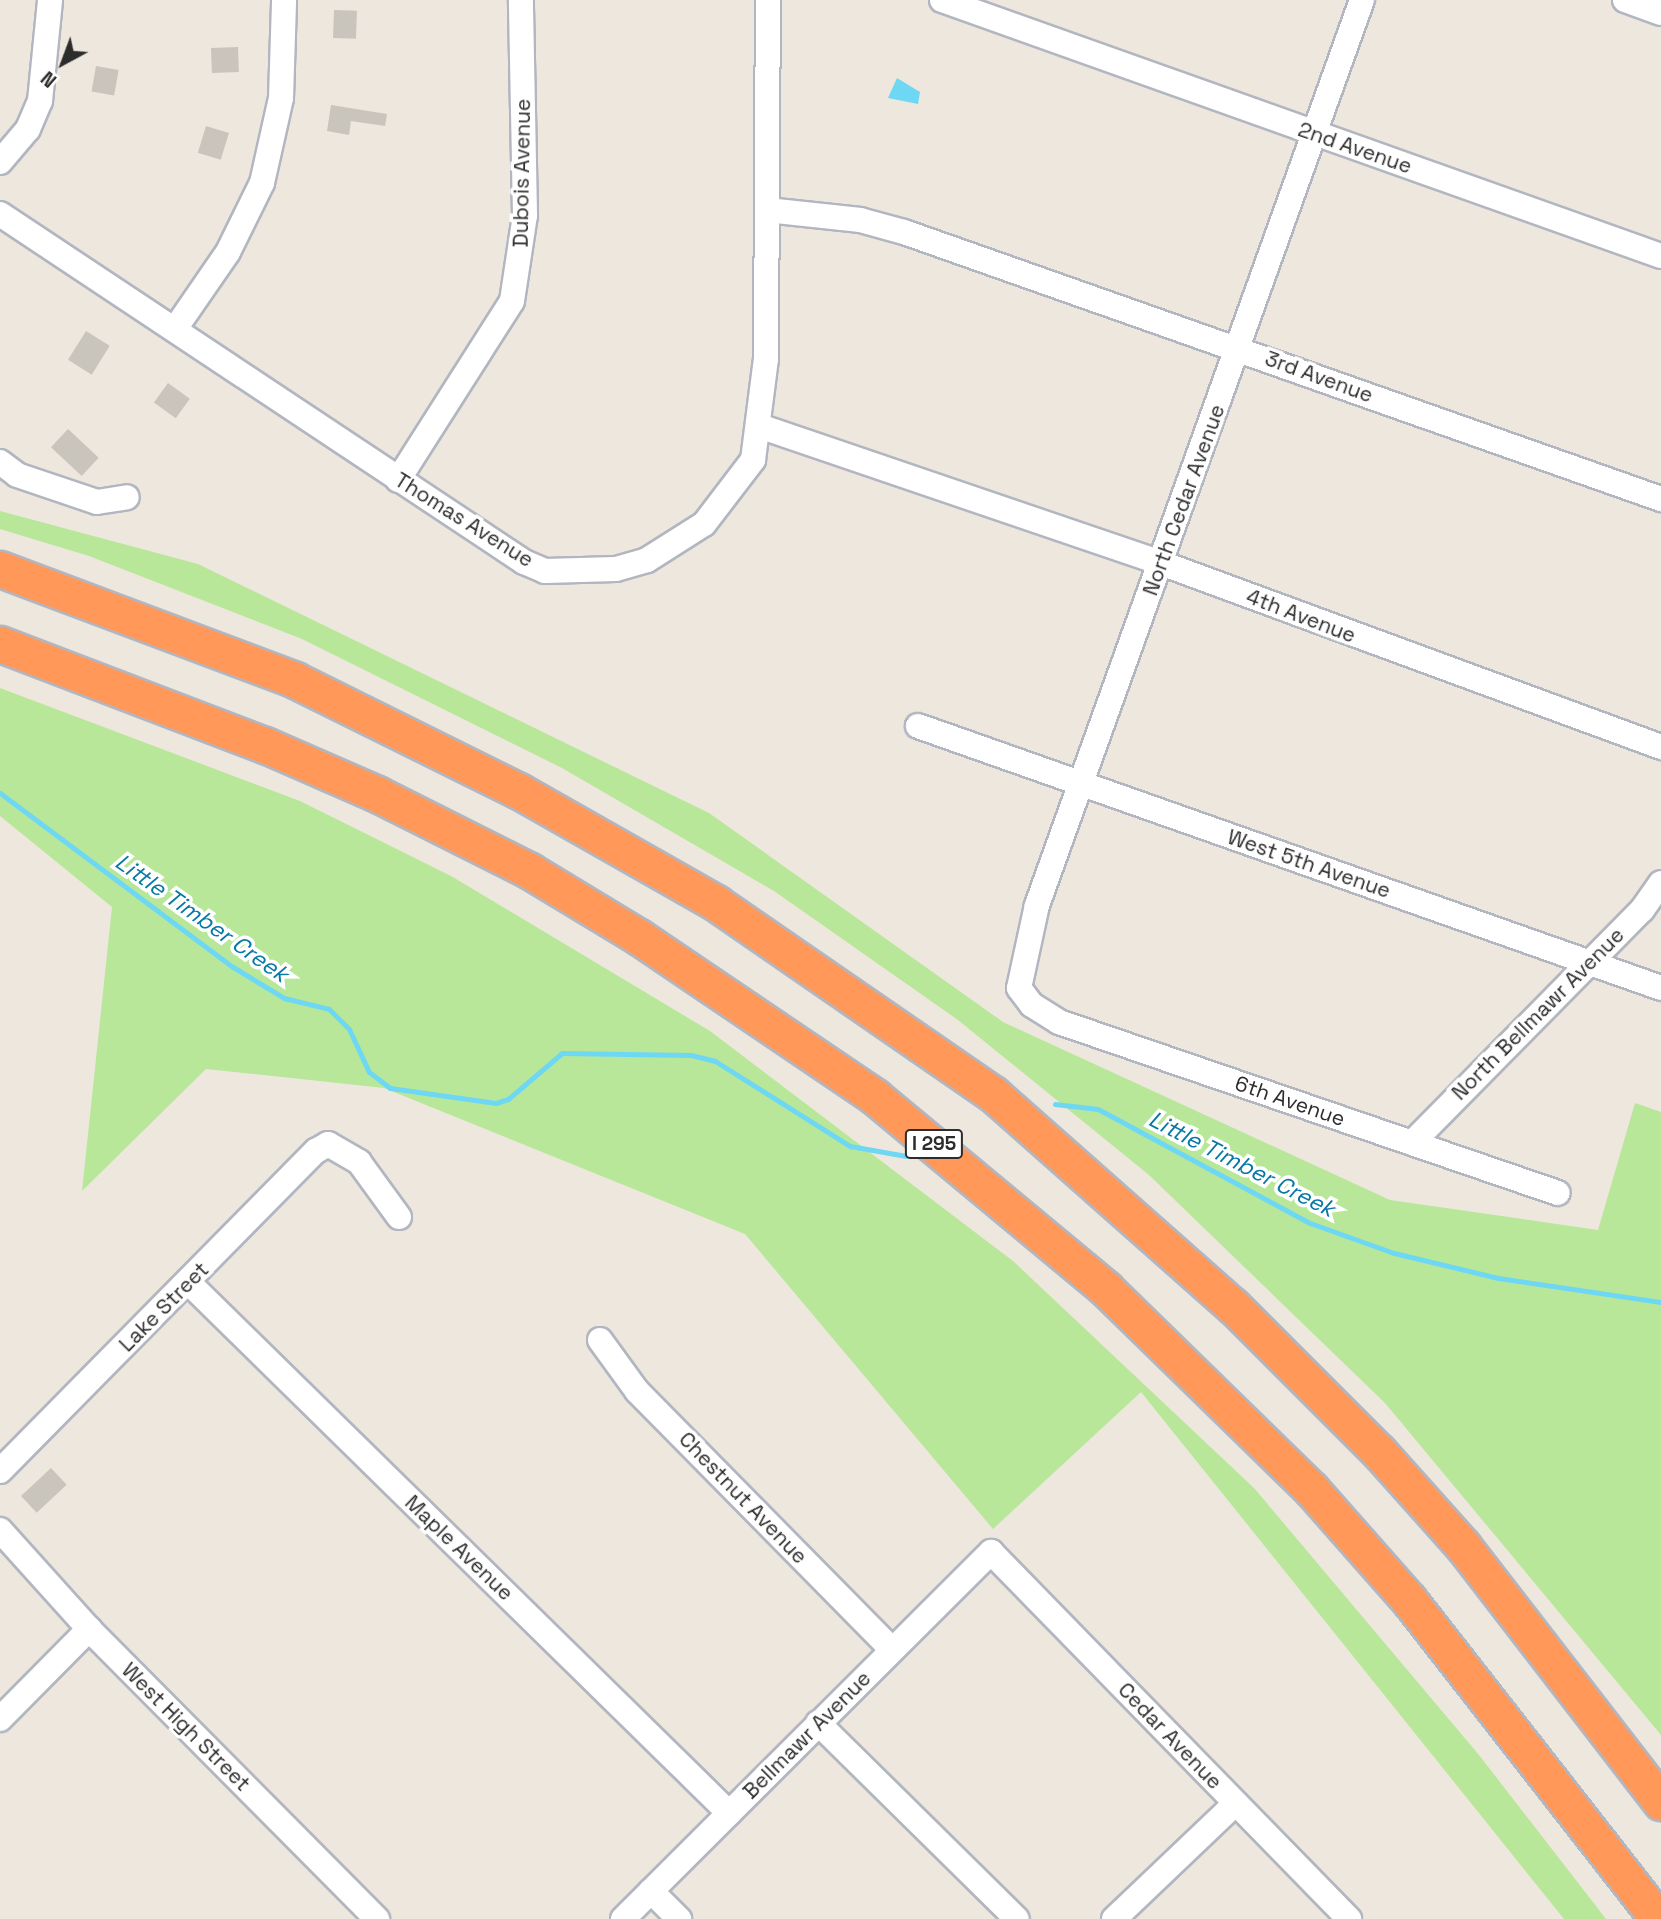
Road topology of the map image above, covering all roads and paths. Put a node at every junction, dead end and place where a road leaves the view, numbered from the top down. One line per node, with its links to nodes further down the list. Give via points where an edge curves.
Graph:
1 (50, 0): 10 (street, via 40,101 28,129)
2 (284, 0): 14 (street, via 281,98 262,183 228,252)
3 (522, 0): 18 (street, Dubois Avenue, via 525,215 512,301)
4 (768, 0): 11 (street, Thomas Avenue)
5 (943, 0): 9 (street, 2nd Avenue)
6 (1362, 0): 9 (street, North Cedar Avenue)
7 (1625, 0): 8 (street)
8 (1661, 13)
9 (1315, 134): 13 (street, 2nd Avenue); 15 (street, North Cedar Avenue)
10 (0, 162)
11 (767, 210): 15 (street, 3rd Avenue, via 860,220); 16 (street, Thomas Avenue)
12 (0, 214): 14 (street, Thomas Avenue)
13 (1661, 256)
14 (177, 326): 18 (street, Thomas Avenue)
15 (1239, 348): 20 (street, 3rd Avenue); 21 (street, North Cedar Avenue)
16 (762, 427): 18 (street, Thomas Avenue, via 753,460 704,524 647,560 616,569 545,571); 21 (street, 4th Avenue)
17 (1, 462): 19 (street, via 17,475 97,502)
18 (398, 480)
19 (127, 497)
20 (1661, 499)
21 (1161, 563): 25 (street, 4th Avenue); 26 (street, North Cedar Avenue)
22 (0, 569): 43 (highway, via 295,680 519,791 716,903 993,1094 1233,1306 1379,1452 1463,1546)
23 (0, 643): 53 (highway, I 295, via 377,793 530,872 639,937 875,1097 1107,1289 1311,1489 1409,1600)
24 (918, 726): 26 (street, West 5th Avenue)
25 (1661, 747)
26 (1080, 783): 28 (street, West 5th Avenue); 30 (street, North Cedar Avenue, via 1020,965 1019,988)
27 (1661, 883): 28 (street, North Bellmawr Avenue, via 1642,910)
28 (1587, 961): 29 (street, West 5th Avenue); 31 (street, North Bellmawr Avenue)
29 (1661, 988)
30 (1027, 999): 31 (street, 6th Avenue, via 1059,1022)
31 (1412, 1143): 32 (street, 6th Avenue)
32 (1558, 1193)
33 (400, 1217): 34 (street, Lake Street, via 359,1162 328,1144)
34 (189, 1283): 36 (street, Lake Street); 45 (street, Maple Avenue)
35 (600, 1340): 40 (street, Chestnut Avenue, via 637,1391)
36 (0, 1471)
37 (0, 1530): 39 (street, West High Street)
38 (991, 1552): 40 (street, Bellmawr Avenue); 44 (street, Cedar Avenue)
39 (89, 1629): 41 (street); 47 (street, West High Street)
40 (892, 1650): 42 (street, Bellmawr Avenue)
41 (0, 1719)
42 (818, 1723): 45 (street, Bellmawr Avenue); 50 (street)
43 (1661, 1802)
44 (1236, 1803): 51 (street); 52 (street, Cedar Avenue)
45 (729, 1813): 46 (street, Bellmawr Avenue)
46 (651, 1891): 48 (street, Bellmawr Avenue); 49 (street)
47 (377, 1919)
48 (623, 1919)
49 (678, 1919)
50 (1017, 1919)
51 (1114, 1919)
52 (1349, 1919)
53 (1658, 1919)

